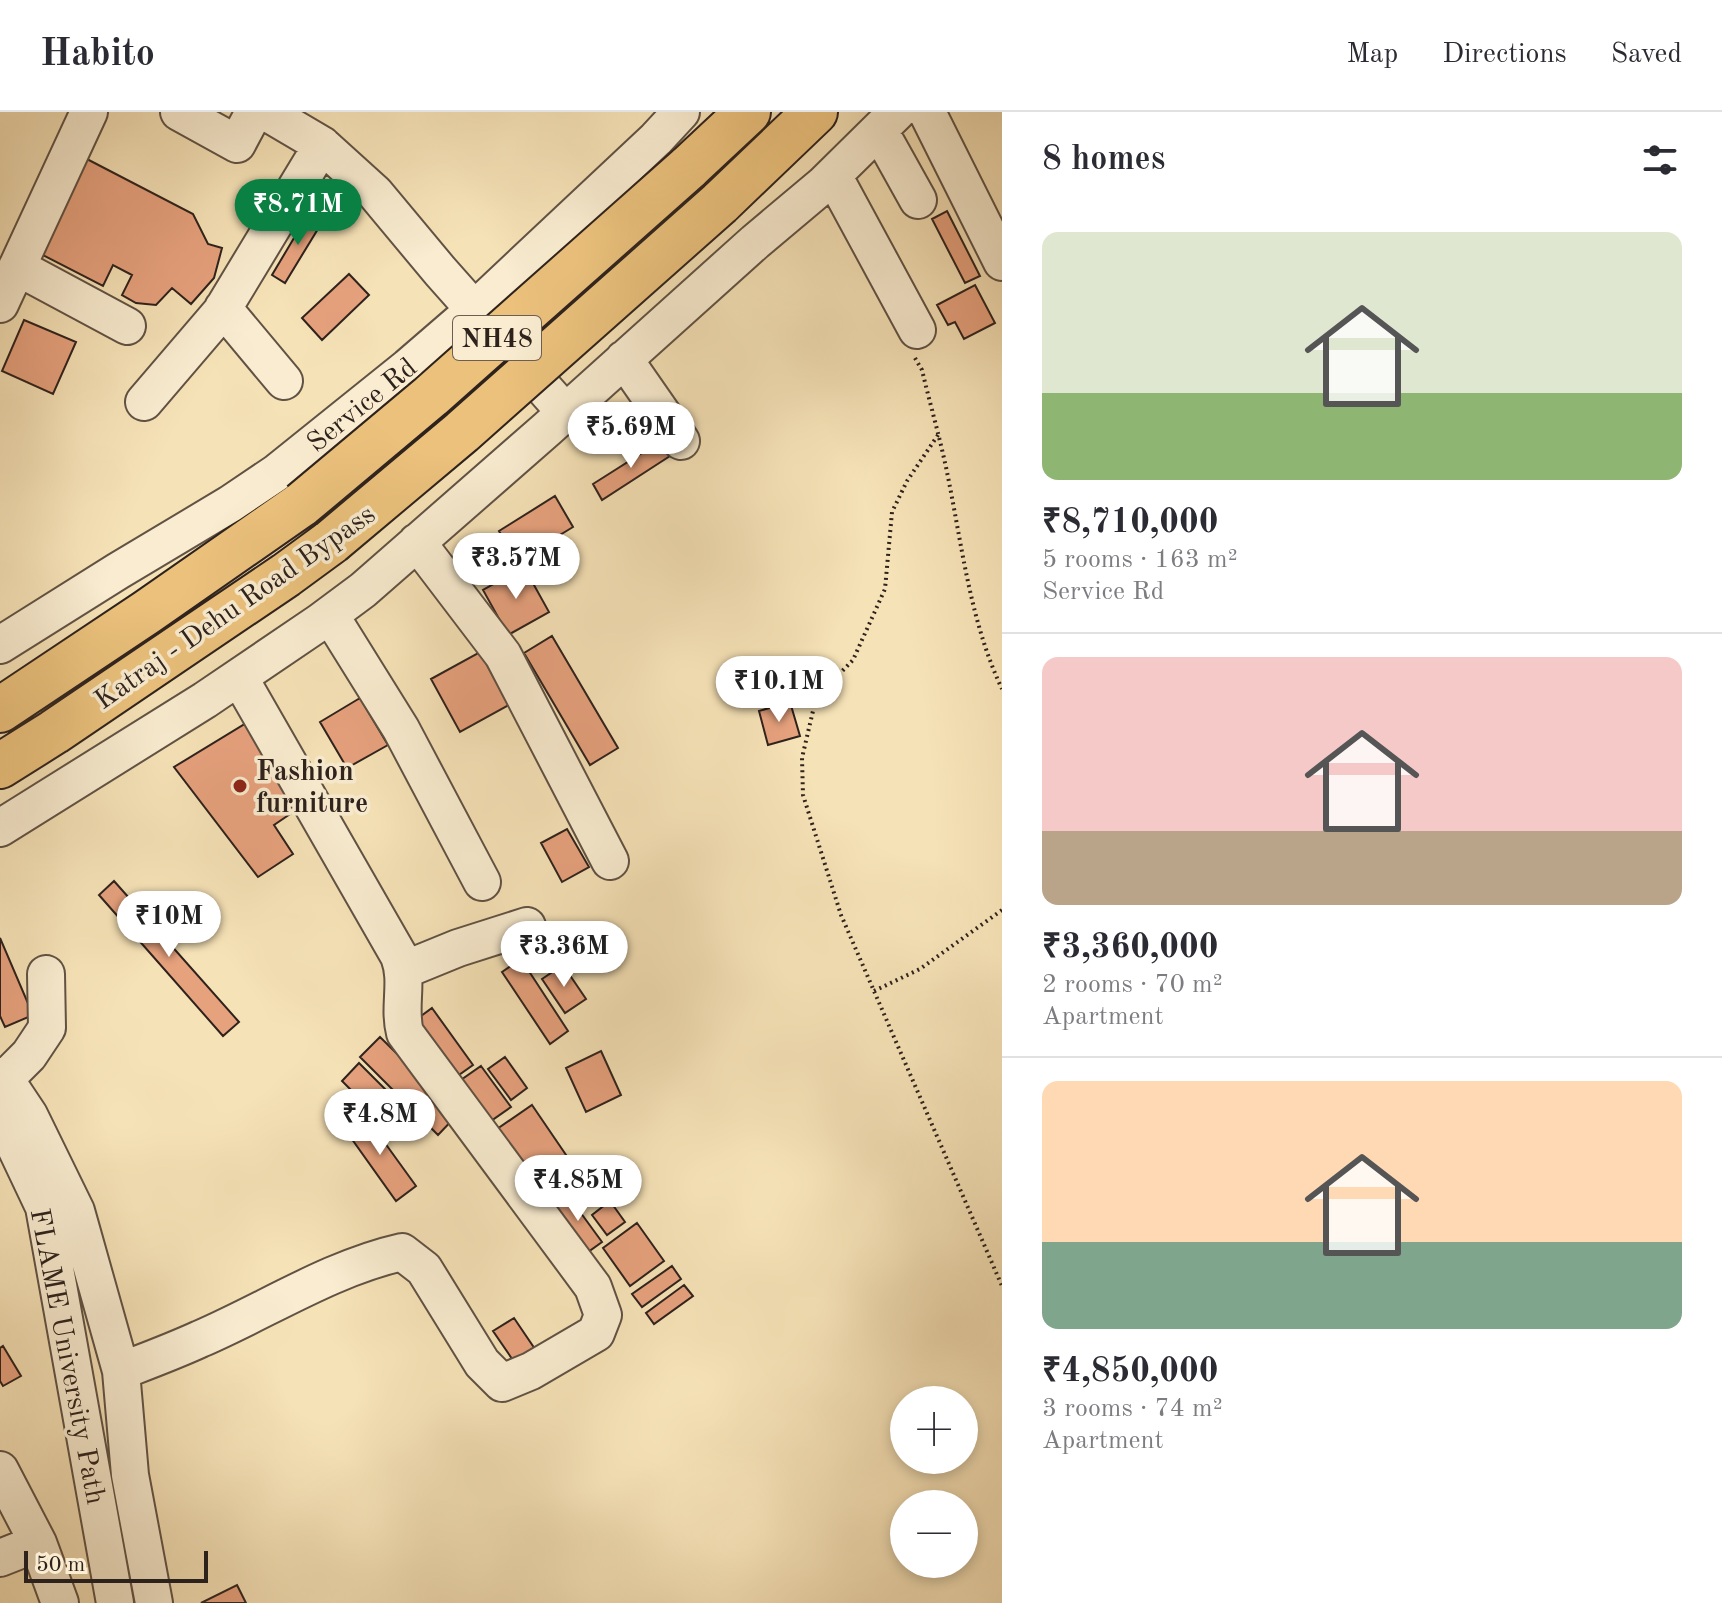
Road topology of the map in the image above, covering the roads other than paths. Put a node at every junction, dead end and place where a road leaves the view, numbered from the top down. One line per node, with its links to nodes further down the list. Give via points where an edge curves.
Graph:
1 (89, 112): 13 (street)
2 (179, 112): 6 (street, via 237,144)
3 (748, 112): 28 (highway, Katraj - Dehu Road Bypass / NH48, bridge, via 431,396 302,504)
4 (815, 112): 29 (highway, Katraj - Dehu Road Bypass / NH48, bridge, via 720,203 331,542)
5 (927, 112): 12 (street)
6 (266, 113): 9 (street)
7 (674, 114): 16 (street, Service Rd, via 656,139)
8 (888, 121): 10 (street); 11 (street)
9 (322, 145): 15 (street); 16 (street, via 375,193)
10 (833, 175): 18 (street); 19 (street)
11 (918, 200)
12 (1002, 262)
13 (17, 267): 14 (street); 17 (street)
14 (0, 304)
15 (223, 308): 20 (street); 21 (street)
16 (474, 310): 22 (street); 26 (street, Service Rd, via 276,473)
17 (127, 326)
18 (916, 343)
19 (624, 359): 22 (street); 23 (street)
20 (284, 381)
21 (144, 402)
22 (565, 412): 24 (street)
23 (681, 441)
24 (417, 542): 25 (street); 31 (street, via 503,655)
25 (330, 615): 27 (street); 32 (street, via 401,729)
26 (0, 645)
27 (239, 677): 30 (street); 34 (street)
28 (0, 710)
29 (0, 766)
30 (0, 828)
31 (610, 861)
32 (482, 882)
33 (527, 926): 34 (street)
34 (404, 970): 38 (street, via 405,1033 593,1287 603,1315 596,1333 502,1383 482,1363 424,1269 402,1252 374,1258)
35 (46, 974): 36 (street, via 47,1028 29,1055)
36 (3, 1078): 38 (street, via 29,1115 76,1211)
37 (0, 1117): 43 (street, FLAME University Path, via 44,1207)
38 (121, 1371): 44 (street, via 130,1475)
39 (0, 1470): 40 (street)
40 (38, 1543): 41 (street); 42 (street)
41 (0, 1558)
42 (60, 1603)
43 (115, 1603)
44 (154, 1603)

